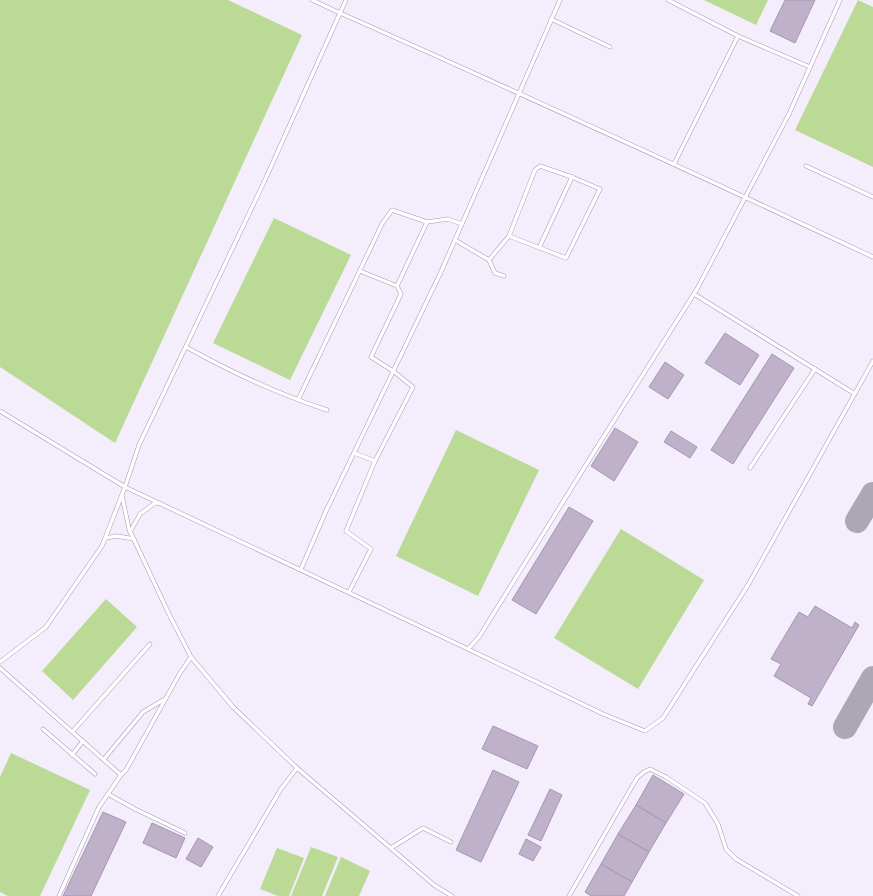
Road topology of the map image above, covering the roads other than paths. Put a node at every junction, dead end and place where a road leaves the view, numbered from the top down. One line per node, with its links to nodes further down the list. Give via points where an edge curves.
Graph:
1 (312, 0): 6 (lane)
2 (346, 0): 6 (lane)
3 (560, 0): 7 (lane)
4 (668, 0): 8 (lane)
5 (840, 0): 10 (lane)
6 (340, 14): 11 (lane); 28 (lane)
7 (552, 19): 9 (lane); 11 (lane)
8 (738, 36): 10 (lane); 12 (lane)
9 (610, 47)
10 (810, 67): 15 (lane, via 789,114)
11 (519, 93): 12 (lane); 18 (lane)
12 (674, 164): 15 (lane)
13 (806, 166): 16 (lane)
14 (572, 177): 19 (lane, via 540,166 535,170); 21 (lane); 21 (lane, via 600,189 566,258)
15 (745, 197): 22 (lane); 27 (lane)
16 (873, 197)
17 (427, 222): 18 (lane, via 448,219); 24 (lane, via 392,210 382,224); 26 (lane)
18 (462, 224): 20 (lane)
19 (509, 236): 21 (lane); 23 (lane)
20 (455, 240): 23 (lane); 31 (lane)
21 (539, 248)
22 (873, 257)
23 (489, 260): 25 (lane, via 496,273)
24 (360, 271): 26 (lane); 33 (lane)
25 (504, 276)
26 (397, 286): 31 (lane, via 401,294 371,357)
27 (694, 294): 30 (lane); 48 (lane, via 479,637)
28 (186, 347): 33 (lane, via 222,368); 39 (lane, via 139,445)
29 (873, 361): 32 (lane)
30 (815, 369): 32 (lane); 38 (lane)
31 (393, 371): 36 (lane); 37 (lane, via 413,387)
32 (855, 394): 48 (lane, via 748,585 663,718 645,731 603,714)
33 (298, 400): 34 (lane)
34 (327, 410)
35 (0, 411): 39 (lane)
36 (354, 452): 37 (lane); 45 (lane)
37 (375, 461): 46 (lane, via 346,531 372,549)
38 (750, 468)
39 (125, 487): 40 (lane); 41 (lane)
40 (122, 495): 42 (lane); 43 (lane)
41 (160, 503): 42 (lane, via 155,503 140,514); 45 (lane)
42 (130, 532): 44 (lane)
43 (105, 538): 44 (lane, via 117,536); 50 (lane, via 46,626)
44 (134, 539): 49 (lane)
45 (301, 569): 46 (lane)
46 (349, 592): 48 (lane)
47 (150, 644): 54 (lane)
48 (468, 649)
49 (191, 657): 52 (lane); 58 (lane, via 233,707)
50 (0, 662)
51 (0, 668): 54 (lane)
52 (166, 698): 57 (lane, via 143,712); 60 (lane)
53 (44, 729): 56 (lane)
54 (73, 731): 55 (lane)
55 (83, 741): 56 (lane); 57 (lane)
56 (72, 754): 59 (lane)
57 (104, 759): 60 (lane)
58 (297, 768): 64 (lane); 66 (lane, via 281,789)
59 (95, 774)
60 (121, 775): 61 (lane)
61 (108, 794): 62 (lane); 65 (lane, via 99,807)
62 (184, 833)
63 (451, 842): 64 (lane, via 423,828)
64 (391, 848): 67 (lane, via 434,885)
65 (59, 896)
66 (218, 896)
67 (452, 896)
68 (569, 896): 69 (lane, via 637,778 650,769 704,803 718,824 726,849 736,859)
69 (798, 896)

